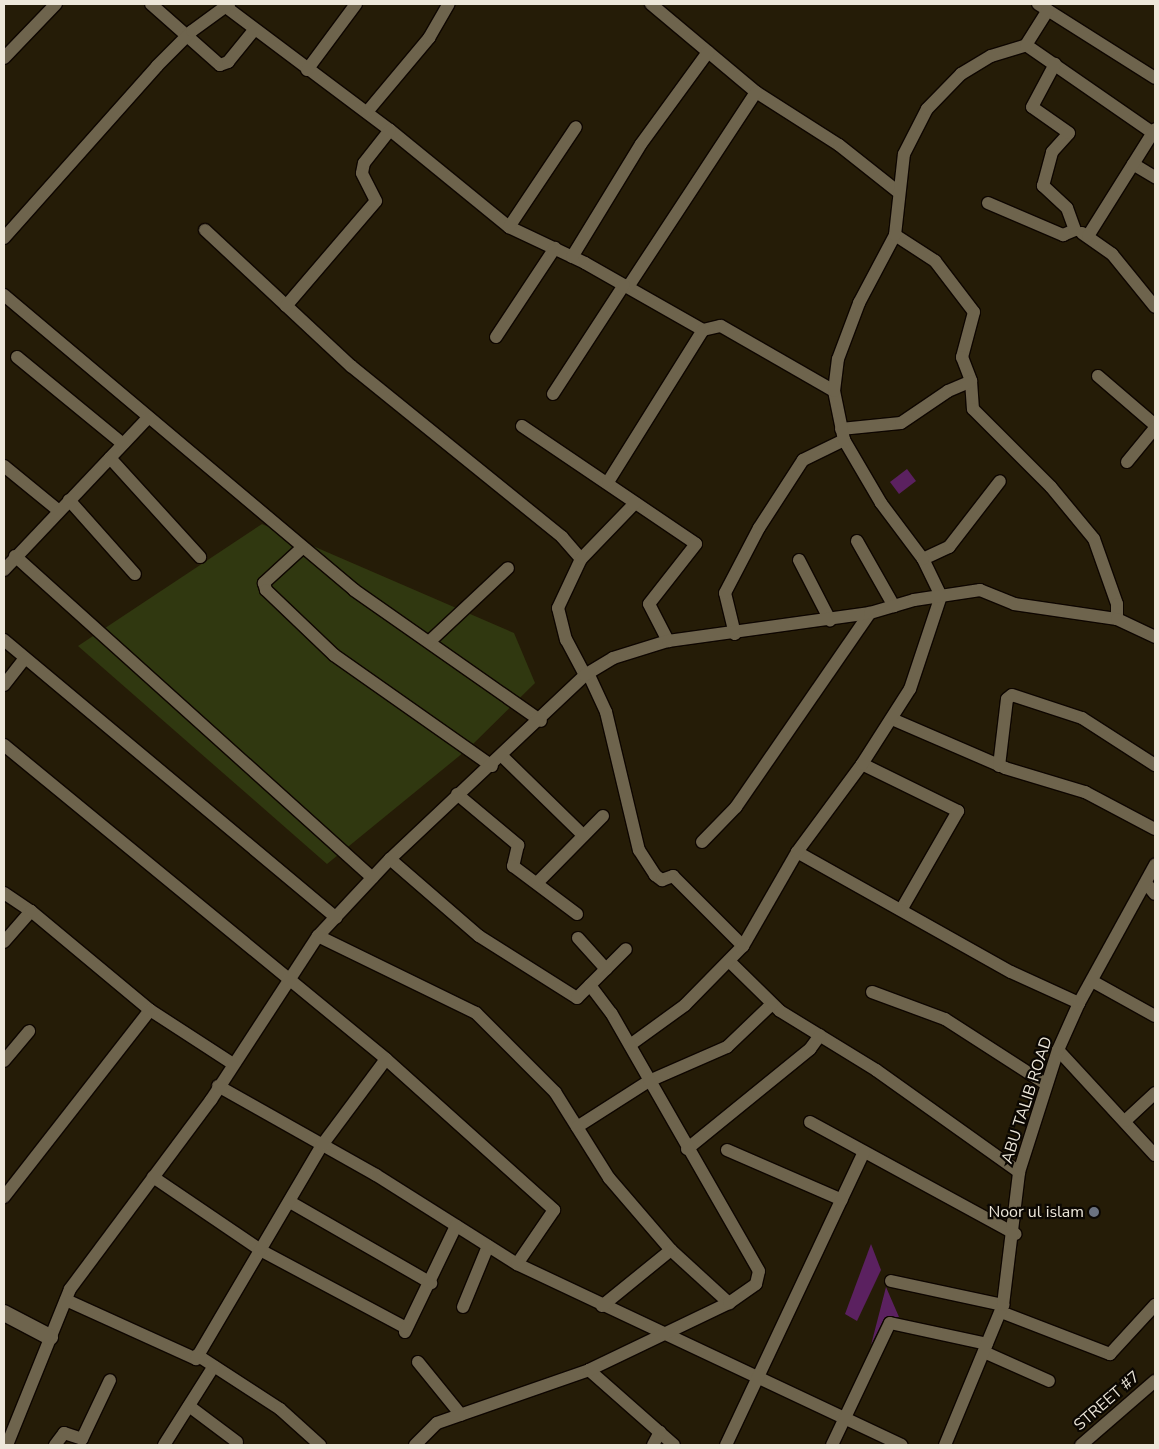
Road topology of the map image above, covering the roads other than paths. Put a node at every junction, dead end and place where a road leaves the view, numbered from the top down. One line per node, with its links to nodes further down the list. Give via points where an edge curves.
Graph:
1 (56, 4): 12 (street)
2 (151, 4): 9 (street)
3 (356, 4): 14 (street)
4 (449, 4): 17 (street, via 429,38)
5 (651, 4): 11 (street)
6 (227, 5): 8 (street); 9 (street)
7 (1043, 7): 10 (street); 15 (street)
8 (254, 30): 9 (street, via 228,62 220,64); 14 (street)
9 (186, 36): 30 (street)
10 (1026, 45): 13 (street); 23 (street, via 991,56 961,74 926,109 904,154)
11 (708, 52): 16 (street); 32 (street, via 641,144)
12 (4, 58)
13 (1055, 64): 20 (street); 27 (street, via 1032,108 1070,134 1052,152 1043,186 1068,208)
14 (307, 70): 17 (street)
15 (1155, 78)
16 (756, 92): 23 (street, via 839,146); 33 (street)
17 (367, 112): 19 (street)
18 (576, 127): 25 (street)
19 (390, 130): 25 (street); 35 (street, via 364,163 362,173 376,201)
20 (1154, 131): 21 (street)
21 (1133, 164): 22 (street); 29 (street)
22 (1155, 177)
23 (897, 191): 28 (street)
24 (988, 203): 27 (street, via 1063,236)
25 (509, 227): 31 (street)
26 (205, 230): 35 (street)
27 (1075, 230): 29 (street)
28 (895, 235): 41 (street, via 935,261 974,312 962,357); 42 (street, via 846,332)
29 (1088, 236): 36 (street, via 1112,254)
30 (4, 238)
31 (555, 248): 32 (street); 38 (street)
32 (572, 257): 33 (street)
33 (626, 286): 37 (street); 43 (street)
34 (4, 295): 44 (street)
35 (286, 306): 61 (street, via 417,421 562,537)
36 (1155, 307)
37 (703, 330): 42 (street, via 721,326); 53 (street)
38 (496, 338)
39 (17, 357): 48 (street)
40 (1098, 376): 46 (street)
41 (971, 382): 47 (street, via 948,390 901,423); 70 (street, via 973,409 1051,487 1094,539 1117,604)
42 (834, 391): 47 (street)
43 (553, 394)
44 (147, 419): 48 (street); 58 (street, via 222,476)
45 (522, 426): 53 (street)
46 (1155, 427): 50 (street)
47 (843, 434): 62 (street, via 881,503); 72 (street, via 803,460 759,528 726,593)
48 (123, 444): 49 (street)
49 (110, 458): 54 (street); 60 (street)
50 (1127, 462)
51 (4, 466): 56 (street)
52 (1000, 481): 62 (street, via 948,547)
53 (608, 482): 55 (street)
54 (69, 500): 56 (street); 66 (street)
55 (634, 502): 61 (street); 75 (street, via 696,544 649,604)
56 (59, 511): 59 (street)
57 (857, 541): 68 (street)
58 (302, 548): 76 (street); 86 (street, via 264,583 266,590 334,655)
59 (15, 556): 65 (street); 96 (street)
60 (200, 558)
61 (581, 558): 78 (street, via 558,608 566,640)
62 (923, 559): 67 (street)
63 (799, 560): 71 (street)
64 (508, 568): 76 (street)
65 (4, 570)
66 (135, 574)
67 (941, 596): 68 (street); 70 (street, via 980,590 1014,604); 80 (street, via 910,689)
68 (894, 606): 69 (street)
69 (870, 613): 71 (street); 92 (street, via 736,807)
70 (1117, 619): 73 (street)
71 (830, 620): 72 (street)
72 (735, 634): 75 (street)
73 (1155, 637)
74 (4, 640): 77 (street)
75 (668, 641): 78 (street, via 613,658)
76 (429, 642): 81 (street)
77 (25, 658): 79 (street); 104 (street)
78 (587, 674): 81 (street); 108 (street, via 606,712 639,850 655,875 662,880 673,876)
79 (4, 685)
80 (892, 719): 84 (street); 87 (street)
81 (541, 721): 83 (street)
82 (4, 745): 112 (street)
83 (503, 757): 86 (street); 91 (street)
84 (862, 764): 93 (street); 101 (street, via 958,811)
85 (1155, 765): 87 (street, via 1082,718 1012,696 1007,699)
86 (492, 766): 88 (street)
87 (999, 766): 90 (street, via 1085,792)
88 (457, 794): 94 (street); 97 (street, via 518,845 513,866)
89 (603, 816): 91 (street)
90 (1155, 829)
91 (583, 835): 97 (street)
92 (702, 842)
93 (796, 852): 101 (street); 108 (street)
94 (390, 858): 96 (street); 114 (street, via 503,952 577,998)
95 (1155, 865): 98 (street, ABU TALIB ROAD)
96 (372, 878): 104 (street)
97 (537, 883): 103 (street)
98 (1146, 883): 100 (street); 113 (street, ABU TALIB ROAD)
99 (4, 893): 102 (street)
100 (1155, 894)
101 (901, 910): 116 (street)
102 (30, 911): 107 (street); 118 (street)
103 (577, 914)
104 (336, 918): 105 (street)
105 (318, 936): 112 (street); 133 (street, via 476,1014 555,1092)
106 (578, 938): 111 (street)
107 (4, 942)
108 (743, 946): 110 (street)
109 (626, 949): 111 (street)
110 (729, 960): 117 (street); 122 (street, via 685,1005)
111 (606, 968): 114 (street)
112 (288, 979): 124 (street); 126 (street)
113 (1092, 981): 116 (street, ABU TALIB ROAD); 119 (street)
114 (590, 985): 122 (street)
115 (872, 992): 128 (street, via 945,1019)
116 (1079, 1003): 123 (street, ABU TALIB ROAD)
117 (772, 1004): 121 (street); 127 (street, via 727,1047)
118 (150, 1010): 126 (street); 141 (street)
119 (1155, 1016)
120 (29, 1030): 125 (street)
121 (820, 1035): 135 (street, via 810,1049); 139 (street)
122 (630, 1046): 127 (street)
123 (1058, 1050): 128 (street, ABU TALIB ROAD); 131 (street)
124 (386, 1059): 134 (street); 149 (street, via 554,1210)
125 (4, 1061)
126 (233, 1064): 129 (street)
127 (649, 1081): 133 (street); 135 (street)
128 (1046, 1084): 139 (street, ABU TALIB ROAD)
129 (218, 1086): 134 (street); 140 (street)
130 (1155, 1093): 131 (street)
131 (1124, 1121): 138 (street)
132 (810, 1122): 137 (street)
133 (577, 1127): 147 (street, via 609,1178)
134 (322, 1145): 143 (street); 144 (street)
135 (687, 1149): 153 (street, via 760,1271 756,1284)
136 (726, 1150): 142 (street)
137 (864, 1152): 142 (street); 145 (street)
138 (1155, 1155)
139 (1019, 1172): 145 (street, ABU TALIB ROAD)
140 (153, 1177): 148 (street); 152 (street)
141 (4, 1197)
142 (842, 1200): 166 (street)
143 (290, 1202): 148 (street); 151 (street)
144 (456, 1226): 146 (street); 151 (street)
145 (1015, 1234): 157 (street, ABU TALIB ROAD)
146 (488, 1246): 149 (street); 155 (street)
147 (671, 1250): 153 (street); 156 (street)
148 (262, 1251): 151 (street, via 406,1330); 162 (street)
149 (517, 1264): 156 (street)
150 (891, 1281): 157 (street)
151 (432, 1283)
152 (66, 1300): 160 (street); 162 (street, via 196,1358)
153 (729, 1304): 159 (street)
154 (1155, 1305): 157 (street, via 1110,1354)
155 (463, 1306)
156 (602, 1306): 159 (street)
157 (1002, 1308): 161 (street, ABU TALIB ROAD)
158 (4, 1313): 160 (street)
159 (669, 1334): 165 (street); 166 (street)
160 (50, 1337): 173 (street)
161 (985, 1348): 168 (street); 172 (street, via 890,1323); 186 (street, ABU TALIB ROAD)
162 (198, 1355): 164 (street)
163 (418, 1362): 171 (street)
164 (214, 1366): 170 (street); 180 (street, via 280,1408)
165 (589, 1370): 171 (street); 174 (street)
166 (758, 1377): 172 (street); 183 (street)
167 (110, 1380): 178 (street, via 82,1439 64,1433)
168 (1049, 1381)
169 (1155, 1381): 187 (street, STREET #7)
170 (189, 1406): 175 (street); 179 (street)
171 (461, 1415): 176 (street, via 437,1423)
172 (846, 1419): 184 (street); 185 (street)
173 (7, 1430): 177 (street)
174 (660, 1432): 181 (street); 182 (street)
175 (237, 1442)
176 (418, 1444)
177 (7, 1445)
178 (55, 1445)
179 (164, 1445)
180 (320, 1445)
181 (653, 1445)
182 (674, 1445)
183 (726, 1445)
184 (832, 1445)
185 (902, 1445)
186 (945, 1445)
187 (1081, 1445)

